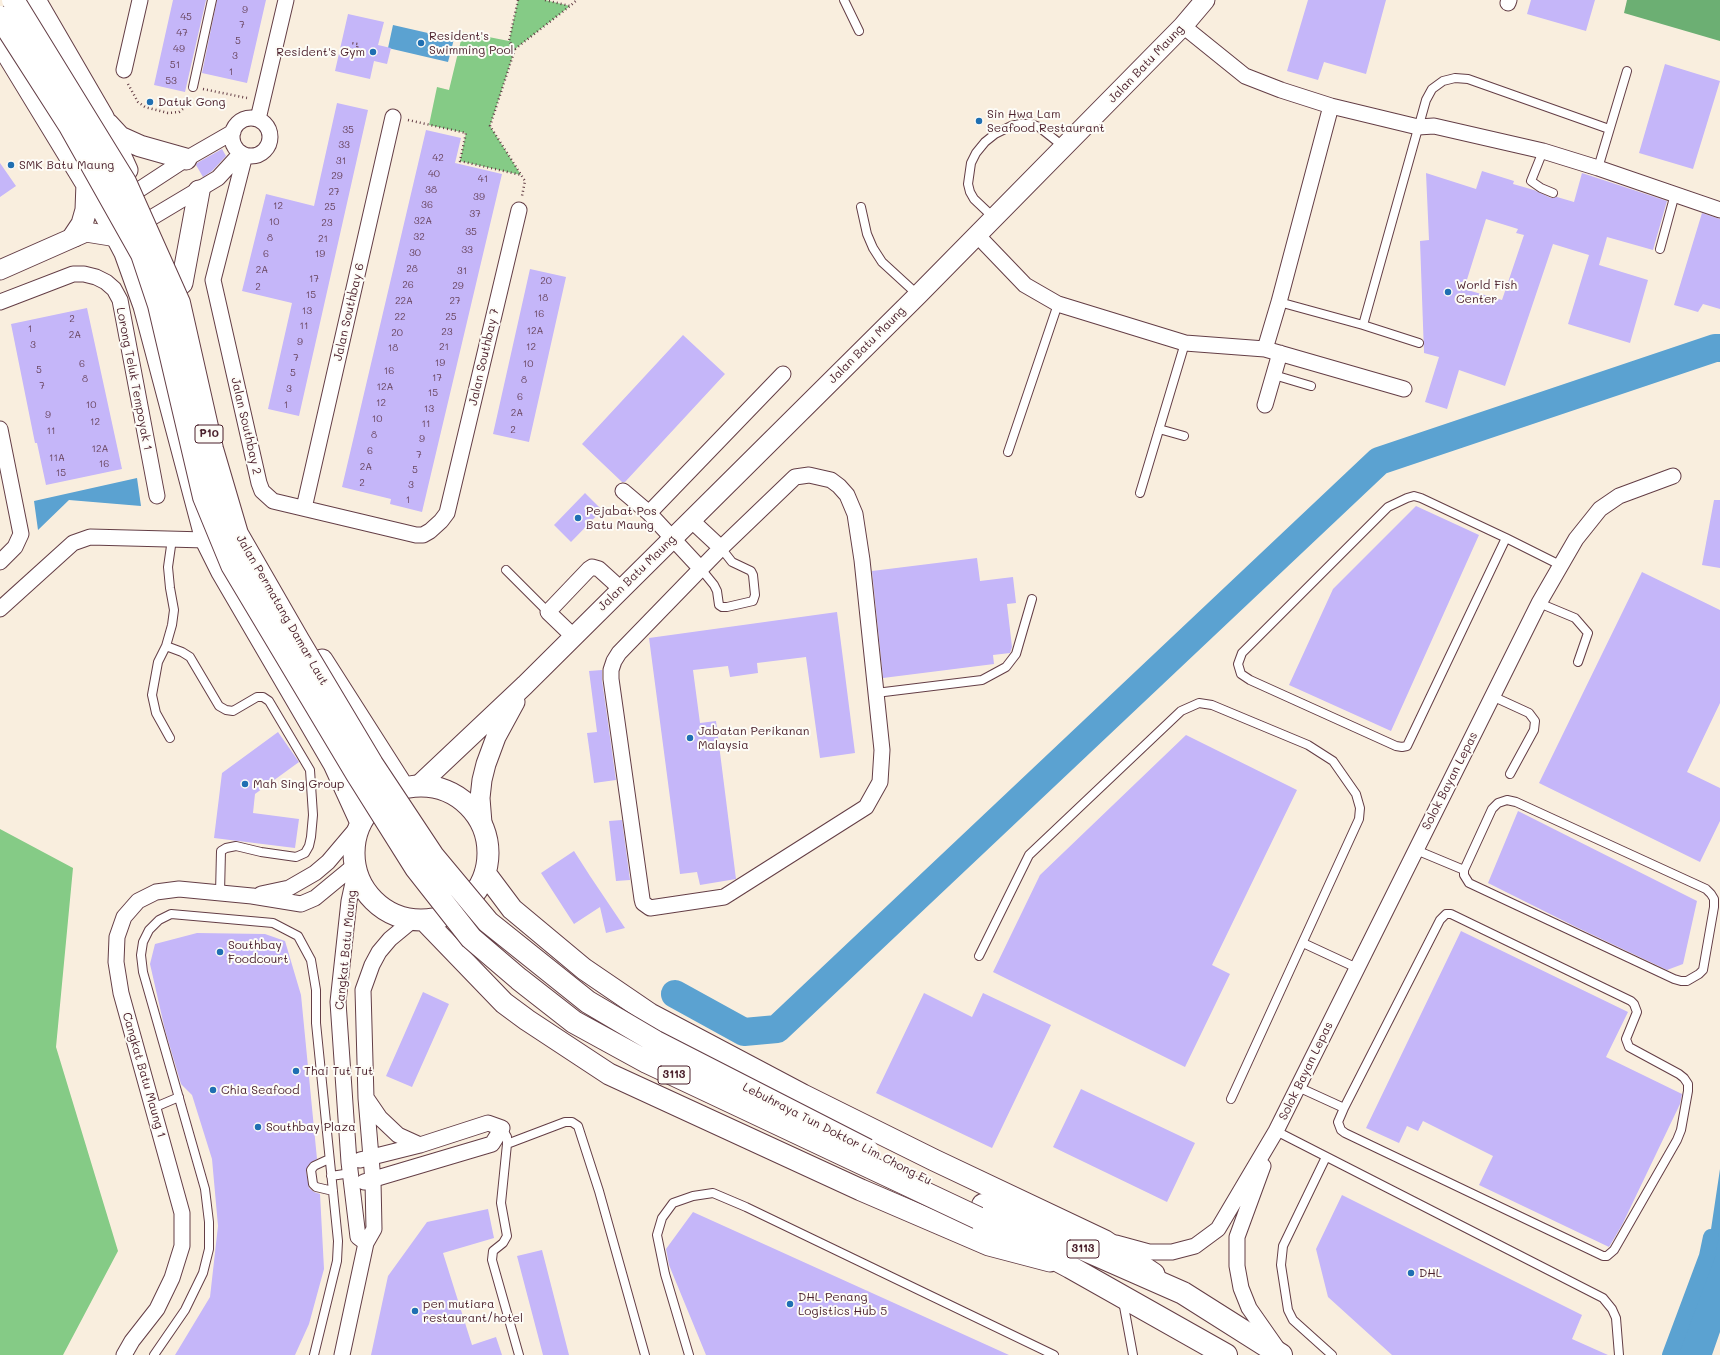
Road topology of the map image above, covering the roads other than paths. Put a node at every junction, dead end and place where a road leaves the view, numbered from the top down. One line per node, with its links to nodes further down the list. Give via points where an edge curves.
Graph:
1 (14, 0): 96 (highway, Jalan Permatang Damar Laut / P10, bridge, via 124,182 179,303 212,448 237,534 372,764)
2 (35, 0): 17 (main road)
3 (140, 0): 12 (street)
4 (212, 0): 14 (lane)
5 (286, 0): 18 (street)
6 (844, 0): 10 (lane)
7 (1205, 0): 9 (street, Jalan Batu Maung)
8 (0, 17): 96 (highway, Jalan Permatang Damar Laut / P10, bridge, via 70,126 142,254 159,305 204,497 232,565 357,774)
9 (1183, 26): 15 (street, via 1245,76); 22 (street, Jalan Batu Maung)
10 (859, 31)
11 (0, 42): 27 (main road)
12 (124, 70)
13 (1627, 71): 20 (lane)
14 (193, 87)
15 (1331, 106): 19 (street); 46 (street)
16 (393, 116): 67 (street, Jalan Southbay 6)
17 (103, 118): 25 (main road, via 120,137 140,146); 28 (main road)
18 (258, 119): 21 (street, via 240,122); 24 (street, via 267,126 270,136 268,146 260,154)
19 (1418, 127): 20 (lane, via 1432,89 1443,81 1455,78 1468,79); 23 (street, via 1434,126); 48 (lane)
20 (1610, 129): 26 (lane)
21 (233, 132): 24 (street, via 234,144); 25 (street)
22 (1064, 147): 36 (street, Jalan Batu Maung); 36 (lane, via 1040,127 1031,124 1011,126 985,142 971,163 968,184 974,199)
23 (1542, 151): 26 (street); 30 (lane, via 1532,181)
24 (243, 154): 29 (street, via 218,178); 67 (street, Jalan Southbay 2, via 213,280 262,491 273,501)
25 (186, 159): 28 (street)
26 (1598, 168): 31 (street)
27 (87, 183): 35 (main road); 38 (main road, via 86,210)
28 (137, 191): 35 (street); 37 (main road)
29 (199, 191): 37 (street); 43 (main road)
30 (1553, 193)
31 (1675, 194): 34 (street); 41 (lane)
32 (861, 207): 44 (lane, via 867,234 882,262)
33 (519, 210): 66 (street, Jalan Southbay 7)
34 (1720, 210)
35 (104, 211): 38 (street); 40 (main road)
36 (993, 217): 39 (street, Jalan Batu Maung)
37 (151, 218): 40 (street); 43 (main road)
38 (80, 234): 40 (street); 42 (street)
39 (977, 236): 44 (street, Jalan Batu Maung); 47 (street, via 1025,285)
40 (117, 237): 73 (main road, via 144,306)
41 (1660, 249)
42 (2, 268)
43 (182, 283): 92 (main road, via 205,384 239,512 259,561)
44 (918, 295): 69 (street, Jalan Batu Maung)
45 (0, 302): 65 (street, Lorong Teluk Tempoyak 1, via 73,274 96,277 114,289 120,300)
46 (1279, 302): 48 (lane); 51 (street)
47 (1058, 304): 49 (street); 61 (lane)
48 (1363, 325): 50 (lane)
49 (1185, 343): 51 (street); 59 (lane)
50 (1420, 343)
51 (1265, 348): 52 (street)
52 (1280, 353): 54 (street); 56 (street)
53 (783, 374): 68 (street)
54 (1274, 375): 55 (lane); 57 (street)
55 (1310, 386)
56 (1404, 389)
57 (1265, 405)
58 (0, 429): 75 (street, via 21,534 15,547)
59 (1159, 429): 60 (lane); 64 (lane)
60 (1184, 436)
61 (1008, 452)
62 (1673, 476): 76 (street, Solok Bayan Lepas, via 1619,496 1600,509 1576,539)
63 (623, 491): 68 (street)
64 (1140, 493)
65 (157, 496)
66 (450, 504): 67 (street, Jalan Southbay 2, via 442,521 423,535)
67 (304, 508)
68 (649, 513): 72 (street)
69 (691, 520): 72 (street, Jalan Batu Maung); 74 (street)
70 (1506, 538): 70 (lane, via 1407,746 1396,746 1241,674 1238,664 1242,653 1388,507 1414,496); 76 (lane)
71 (172, 539): 73 (street); 82 (street, via 90,537 73,543); 85 (lane, via 168,567 174,610)
72 (672, 539): 77 (street); 79 (street, Jalan Batu Maung)
73 (206, 540): 93 (main road, via 334,764)
74 (721, 548): 77 (street); 77 (lane, via 732,562 751,571 755,595 753,601 722,607 719,605 714,585); 88 (street, via 794,477 821,476 839,486 847,495 855,514)
75 (0, 562)
76 (1560, 565): 81 (street, Solok Bayan Lepas)
77 (701, 569): 88 (street, via 619,654 611,670 642,899 646,906 655,909 724,898 866,807 880,782 882,750)
78 (506, 570): 83 (lane)
79 (621, 589): 83 (street, via 599,568 592,567); 84 (street, Jalan Batu Maung)
80 (1032, 599): 88 (lane, via 1016,654 1006,667 982,680)
81 (1539, 604): 86 (lane, via 1574,618 1588,633); 89 (street, Solok Bayan Lepas)
82 (0, 609)
83 (548, 612): 84 (street)
84 (573, 636): 87 (street, Jalan Batu Maung)
85 (166, 646): 90 (lane, via 158,662 152,695 156,713); 100 (lane, via 190,657 219,706 226,710 233,711 256,697 264,697 310,770 313,815 311,837 305,853 296,857 236,846 226,848 221,851)
86 (1578, 662)
87 (525, 685): 92 (street, Jalan Batu Maung); 94 (street, Jalan Batu Maung, via 496,737 486,764 480,798)
88 (876, 693)
89 (1492, 696): 91 (lane, via 1529,713 1535,721 1534,730); 95 (street, Solok Bayan Lepas)
90 (170, 738)
91 (1510, 774)
92 (411, 786): 93 (main road, via 386,795 371,807); 94 (main road, via 439,787 458,796 473,809)
93 (361, 823): 97 (main road, via 354,844); 101 (street, Cangkat Batu Maung 1, via 328,862 315,873 289,888)
94 (482, 823): 99 (main road, via 488,851)
95 (1416, 850): 98 (lane); 105 (street, Solok Bayan Lepas)
96 (424, 862): 125 (highway, Lebuhraya Tun Doktor Lim Chong Eu / 3113, bridge, via 488,922 588,1002 656,1042 892,1163)
97 (356, 867): 101 (street, Cangkat Batu Maung 1, via 315,898 301,904); 102 (main road, via 362,885 375,902 393,914); 121 (street, Cangkat Batu Maung, via 349,901 338,1002)
98 (1464, 870): 98 (lane, via 1492,809 1498,803 1507,800 1516,802 1706,889 1714,899 1714,907 1703,970 1687,980 1674,979 1469,883)
99 (486, 873): 102 (main road, via 479,888 455,911 440,918); 106 (main road, via 512,909)
100 (220, 893): 101 (street, Cangkat Batu Maung 1); 112 (street, Cangkat Batu Maung 1, via 179,889 156,892 138,901 124,917 117,937 116,962 121,993)
101 (252, 896)
102 (418, 920): 107 (main road, via 504,1003); 110 (street, Cangkat Batu Maung, via 390,939 379,952 364,990)
103 (1303, 943): 104 (lane, via 1360,819 1356,794 1333,761 1308,745 1212,705 1199,703 1181,711 1029,854); 105 (lane); 111 (lane)
104 (979, 956)
105 (1357, 968): 108 (street, Solok Bayan Lepas)
106 (605, 984): 107 (main road, via 576,983 558,998 558,1023); 126 (main road, via 650,1014 803,1095)
107 (579, 1054): 128 (main road, via 609,1074 861,1190 989,1245)
108 (1298, 1087): 113 (lane); 115 (street, Solok Bayan Lepas)
109 (179, 1097): 112 (lane); 120 (lane, via 143,972 142,956 149,930 159,920 171,914 274,923 298,936 312,960); 132 (lane, via 205,1189 209,1249 203,1273 185,1310)
110 (366, 1098): 117 (street, via 380,1118 398,1135); 118 (street, Cangkat Batu Maung)
111 (1231, 1099)
112 (153, 1108): 131 (street, Cangkat Batu Maung 1, via 182,1213 182,1246 172,1278 157,1309)
113 (1344, 1108): 113 (lane, via 1440,920 1446,914 1451,914 1631,1001 1637,1012 1626,1039 1629,1047 1679,1074 1688,1084 1677,1140 1614,1250 1607,1256 1345,1133 1338,1122)
114 (502, 1128): 116 (lane, via 507,1137); 117 (street, via 488,1123); 123 (street, via 492,1144)
115 (1276, 1131): 119 (lane); 126 (street, Solok Bayan Lepas, via 1218,1229 1195,1246 1172,1252 1149,1252); 141 (street, Solok Bayan Lepas, via 1237,1237 1237,1266 1241,1288 1249,1308)
116 (507, 1144): 135 (lane, via 501,1203 507,1236 491,1256); 136 (lane, via 565,1122 572,1122 578,1126)
117 (420, 1145): 118 (street)
118 (370, 1157): 121 (street); 123 (street, Cangkat Batu Maung)
119 (1326, 1157): 142 (lane, via 1283,1246 1281,1265 1288,1310 1293,1320); 143 (lane, via 1603,1298 1616,1318)
120 (330, 1159): 122 (lane); 124 (lane, via 314,1166 313,1184)
121 (351, 1173): 122 (lane); 123 (street); 127 (street, Cangkat Batu Maung, via 358,1237)
122 (331, 1176): 124 (lane)
123 (373, 1181): 127 (street, Cangkat Batu Maung, via 374,1229)
124 (333, 1191): 133 (lane, via 338,1241 337,1261)
125 (981, 1212): 128 (highway, Lebuhraya Tun Doktor Lim Chong Eu / 3113); 129 (highway, Lebuhraya Tun Doktor Lim Chong Eu / 3113)
126 (1105, 1241): 129 (main road)
127 (366, 1243): 134 (street, Cangkat Batu Maung)
128 (1070, 1267): 130 (highway, Lebuhraya Tun Doktor Lim Chong Eu / 3113)
129 (1183, 1293): 141 (highway, Lebuhraya Tun Doktor Lim Chong Eu / 3113)
130 (1122, 1296): 139 (lane); 140 (highway, Lebuhraya Tun Doktor Lim Chong Eu / 3113)
131 (124, 1355)
132 (154, 1355)
133 (314, 1355)
134 (342, 1355)
135 (519, 1355)
136 (645, 1355)
137 (689, 1355): 138 (lane, via 665,1274 657,1235 662,1218 673,1203 713,1193)
138 (1054, 1355)
139 (1133, 1355)
140 (1226, 1355)
141 (1282, 1355)
142 (1332, 1355)
143 (1619, 1355)

